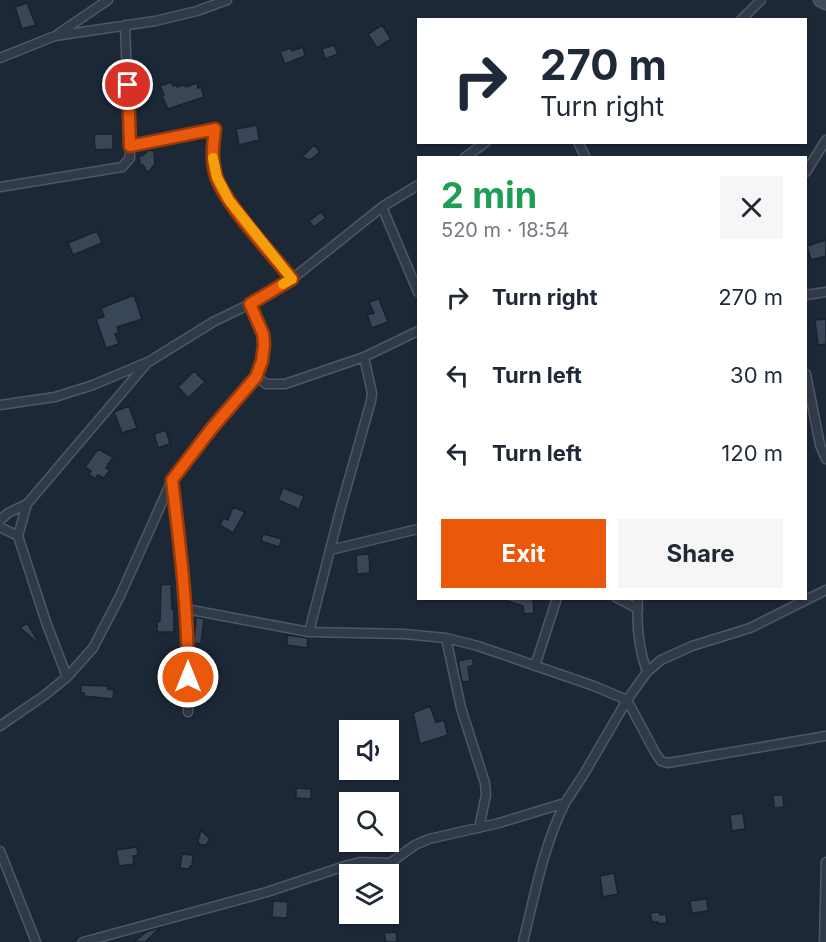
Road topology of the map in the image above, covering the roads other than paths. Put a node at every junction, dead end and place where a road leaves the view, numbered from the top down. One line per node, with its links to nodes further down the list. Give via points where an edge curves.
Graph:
1 (108, 0): 8 (street)
2 (227, 0): 7 (street, via 178,16)
3 (761, 0): 6 (street)
4 (820, 0): 5 (street)
5 (826, 3)
6 (743, 18)
7 (125, 25): 8 (street); 12 (street)
8 (56, 36): 9 (street)
9 (0, 58)
10 (826, 140): 14 (street)
11 (483, 144): 13 (street)
12 (130, 146): 16 (street, via 130,158 122,167); 18 (street, via 215,129 212,155 217,177 229,200)
13 (467, 156)
14 (807, 170)
15 (417, 186): 17 (street)
16 (0, 187)
17 (382, 207): 18 (street); 19 (street)
18 (292, 279): 22 (street)
19 (417, 290)
20 (826, 292): 21 (street)
21 (807, 295)
22 (250, 304): 25 (street); 26 (street, via 264,345)
23 (417, 331): 24 (street)
24 (364, 357): 26 (street, via 285,384 266,384); 36 (street, via 372,393)
25 (150, 361): 28 (street, via 56,397); 31 (street)
26 (256, 377): 30 (street)
27 (807, 379): 29 (street)
28 (0, 405)
29 (826, 459)
30 (172, 480): 43 (street); 49 (street, via 93,648)
31 (27, 504): 32 (street); 35 (street)
32 (0, 520)
33 (0, 527): 35 (street)
34 (417, 529): 36 (street)
35 (18, 536): 49 (street)
36 (330, 550): 45 (street)
37 (826, 590): 42 (street)
38 (556, 600): 47 (street)
39 (622, 600): 44 (street)
40 (638, 600): 44 (street)
41 (806, 600): 48 (street, via 750,628 661,660)
42 (807, 600)
43 (186, 609): 45 (street); 51 (street)
44 (638, 609): 48 (street, via 640,653)
45 (309, 632): 46 (street, via 404,633)
46 (446, 638): 47 (street); 55 (street, via 461,708 485,783)
47 (535, 666): 50 (street)
48 (647, 672): 50 (street)
49 (67, 676): 52 (street)
50 (627, 700): 53 (street, via 656,754 669,763); 54 (street)
51 (188, 712)
52 (0, 726)
53 (826, 736)
54 (565, 802): 55 (street); 62 (street, via 545,850)
55 (480, 828): 58 (street, via 429,839 390,864 360,862)
56 (0, 851): 59 (street)
57 (826, 862): 63 (street)
58 (126, 931): 60 (street); 61 (street)
59 (36, 942)
60 (83, 942)
61 (130, 942)
62 (524, 942)
63 (824, 942)

